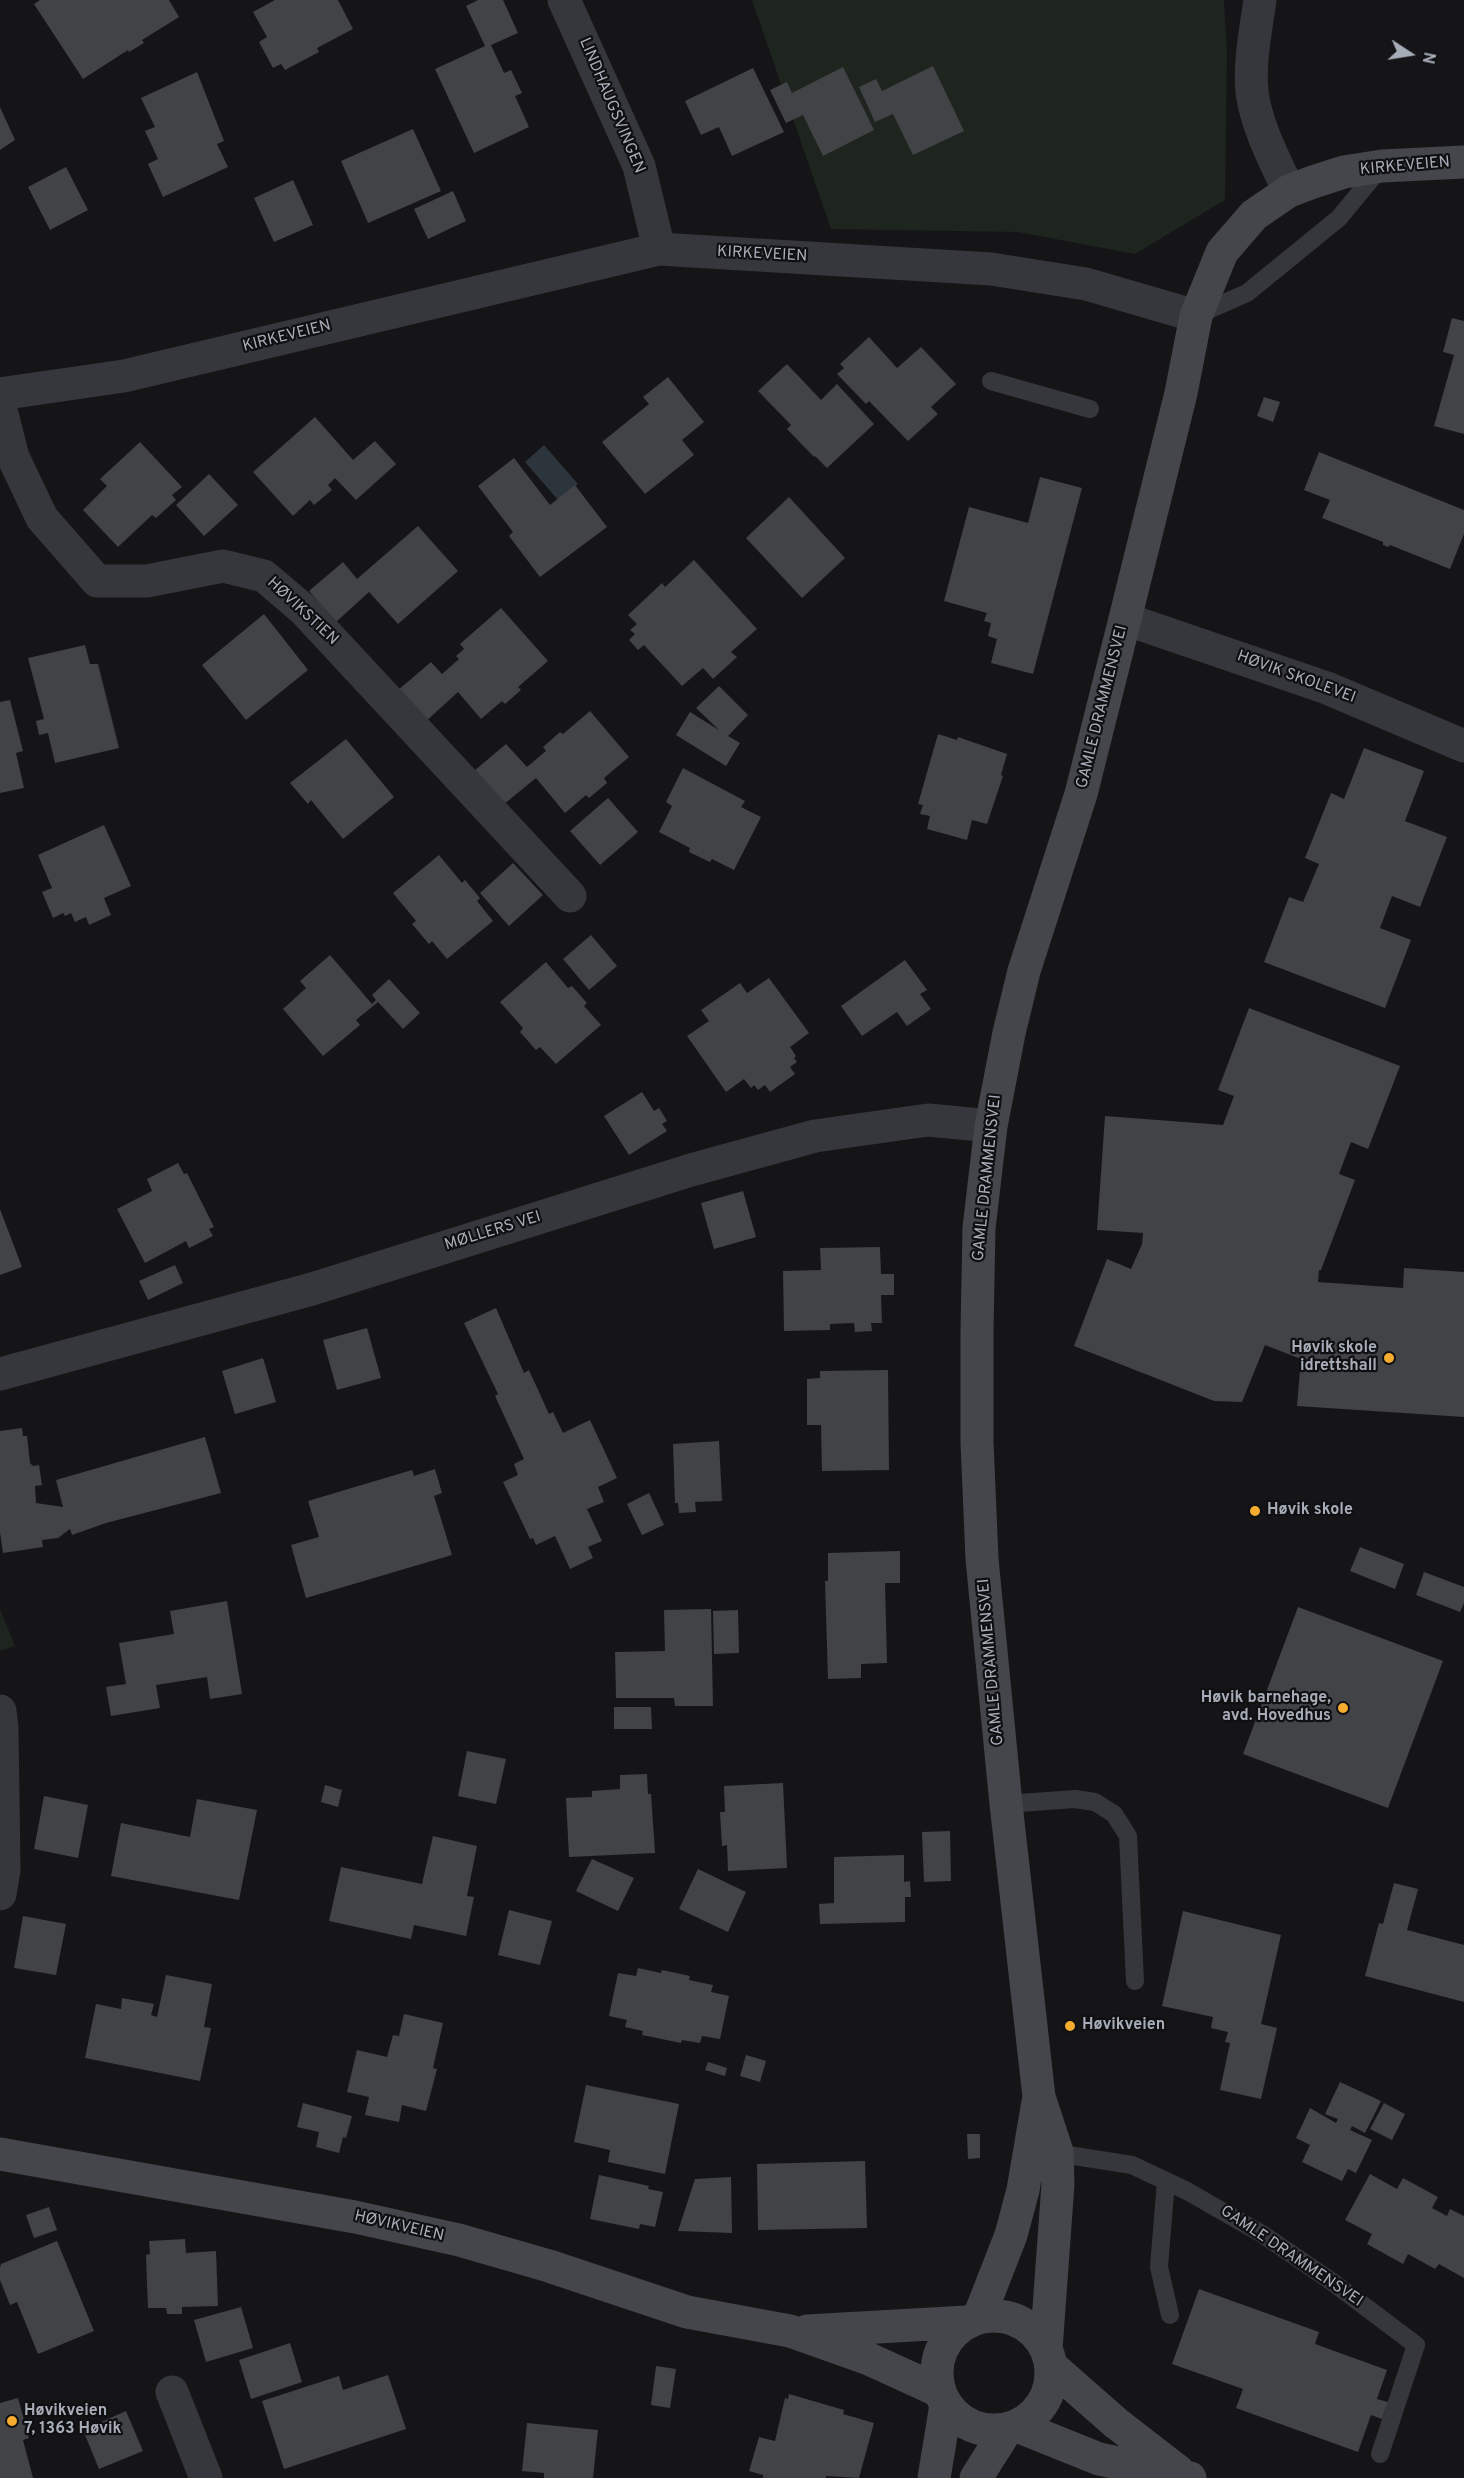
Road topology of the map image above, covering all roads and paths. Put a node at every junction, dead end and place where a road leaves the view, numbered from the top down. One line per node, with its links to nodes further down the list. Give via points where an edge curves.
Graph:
1 (564, 0): 6 (street, LINDHAUGSVINGEN, via 639,166)
2 (1260, 0): 5 (street, via 1252,92 1266,140)
3 (1464, 162): 4 (main road, KIRKEVEIEN)
4 (1382, 166): 5 (main road, KIRKEVEIEN, via 1344,172); 7 (lane, via 1339,218 1246,293)
5 (1289, 191): 7 (main road, KIRKEVEIEN, via 1254,214 1222,252)
6 (659, 249): 7 (street, KIRKEVEIEN, via 991,269 1086,284); 9 (street, KIRKEVEIEN, via 124,376)
7 (1196, 316): 12 (main road, GAMLE DRAMMENSVEI)
8 (991, 381): 11 (lane)
9 (0, 394)
10 (0, 406): 14 (street, HØVIKSTIEN, via 13,457 42,518 97,581 147,581 223,566 264,576 312,618)
11 (1090, 409)
12 (1125, 619): 13 (street, HØVIK SKOLEVEI, via 1327,688); 15 (main road, GAMLE DRAMMENSVEI, via 1081,794 1024,971)
13 (1464, 746)
14 (570, 896)
15 (991, 1126): 16 (street, MØLLERS VEI, via 928,1120 815,1136 691,1170 312,1289); 18 (main road, GAMLE DRAMMENSVEI, via 979,1228 977,1442 982,1559)
16 (0, 1374)
17 (0, 1711): 19 (street, via 4,1870)
18 (1006, 1804): 20 (lane, via 1075,1799 1095,1802 1114,1814 1128,1836); 21 (main road, GAMLE DRAMMENSVEI)
19 (0, 1894)
20 (1135, 1981)
21 (1043, 2152): 23 (lane, GAMLE DRAMMENSVEI, via 1132,2165); 25 (main road); 27 (main road, GAMLE DRAMMENSVEI, via 1058,2184)
22 (0, 2154): 26 (main road, HØVIKVEIEN, via 355,2217 459,2240 687,2312)
23 (1166, 2181): 24 (lane, via 1159,2267); 31 (lane, GAMLE DRAMMENSVEI, via 1262,2234 1416,2345)
24 (1170, 2315)
25 (973, 2320): 26 (main road, HØVIKVEIEN); 27 (main road, via 999,2316 1018,2321 1035,2332); 29 (main road, via 951,2334 941,2352 937,2371)
26 (790, 2331): 29 (main road, HØVIKVEIEN, via 868,2359)
27 (1049, 2357): 30 (main road, via 1051,2384 1044,2401 1033,2415); 32 (main road, via 1116,2423)
28 (172, 2392): 33 (street)
29 (943, 2398): 30 (main road, via 963,2422 984,2430); 34 (main road)
30 (1012, 2427): 32 (main road, via 1100,2459); 35 (main road)
31 (1380, 2454)
32 (1187, 2477)
33 (206, 2478)
34 (934, 2478)
35 (976, 2478)

